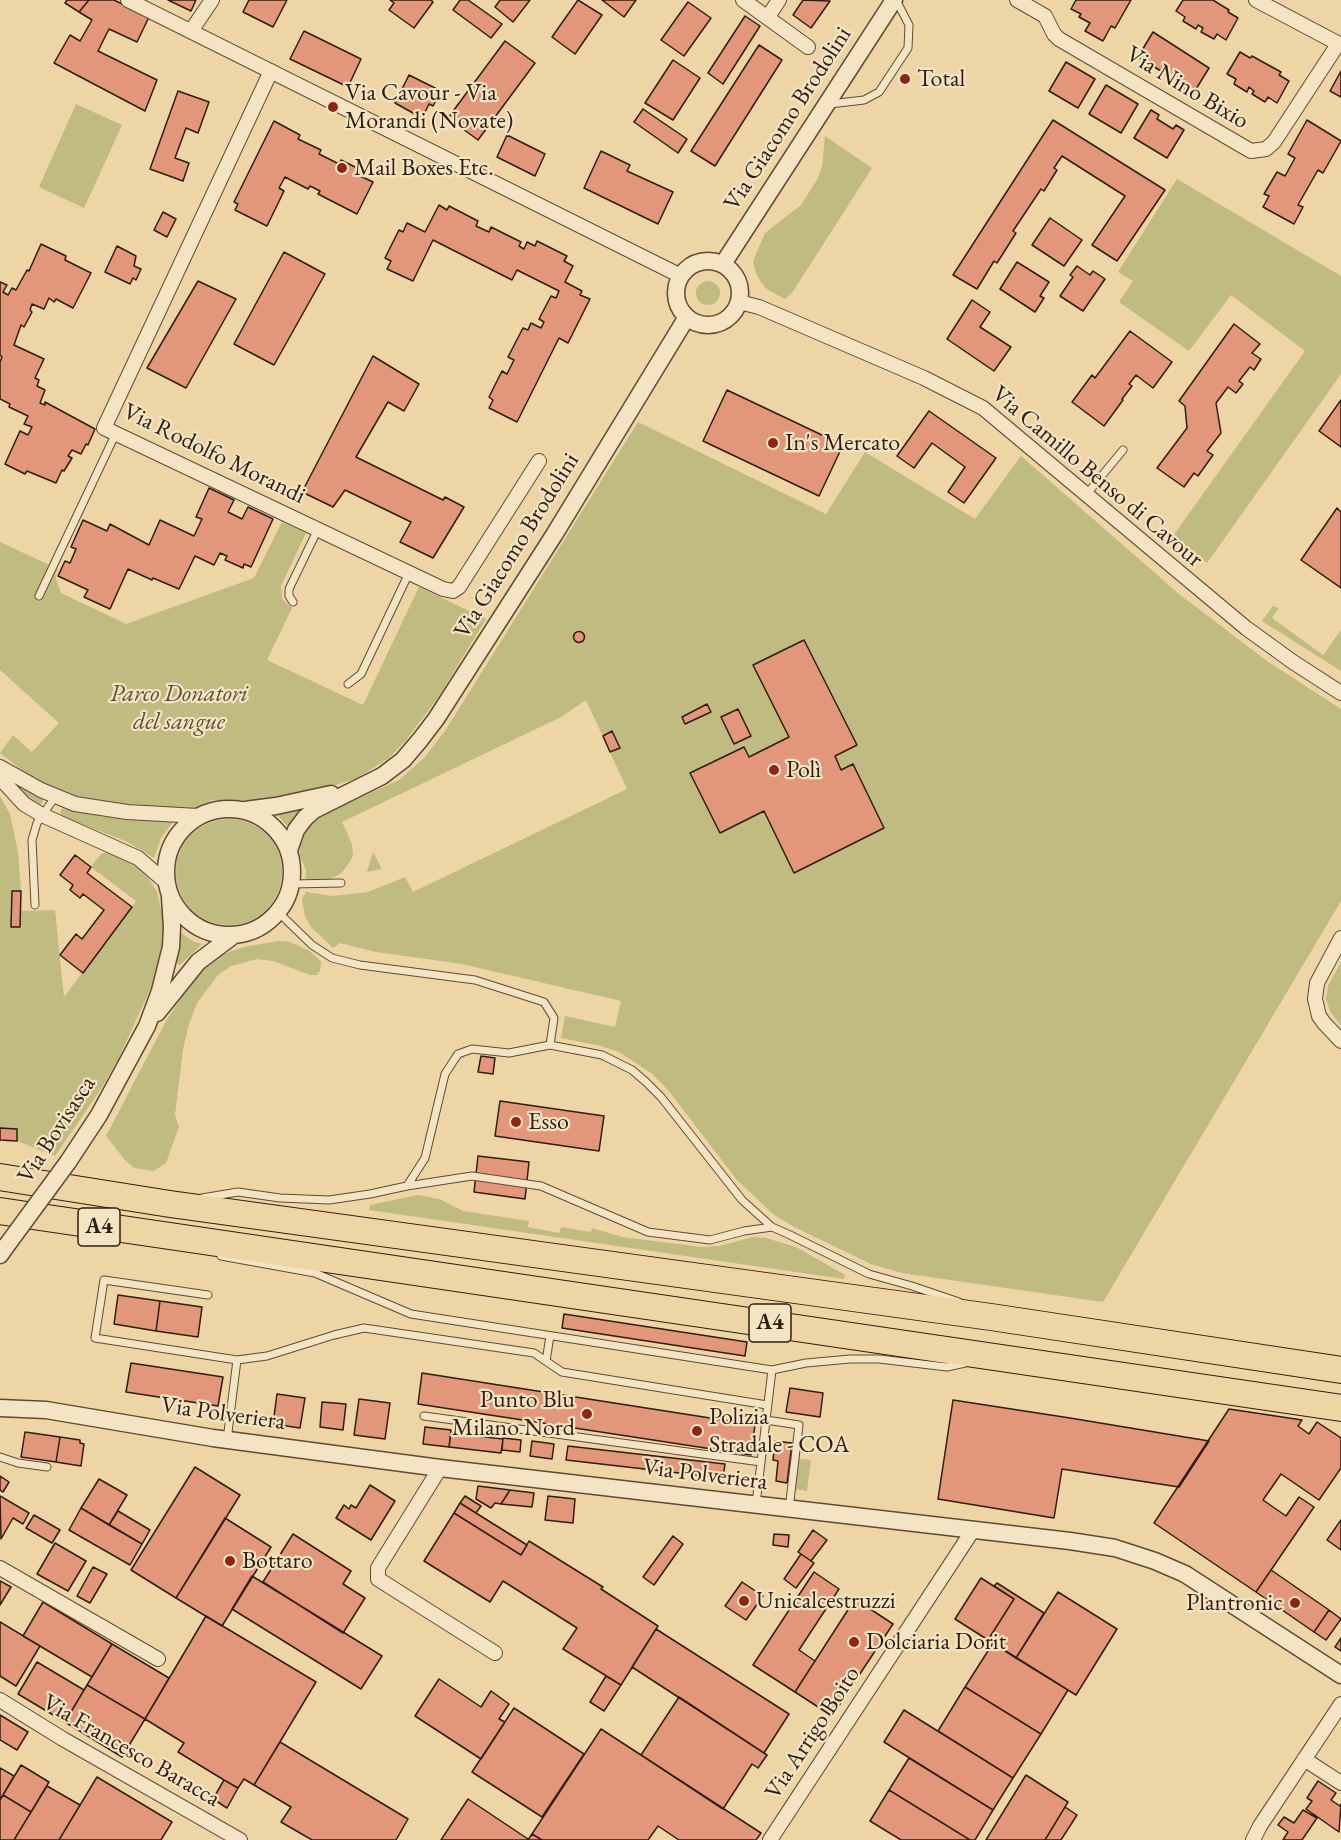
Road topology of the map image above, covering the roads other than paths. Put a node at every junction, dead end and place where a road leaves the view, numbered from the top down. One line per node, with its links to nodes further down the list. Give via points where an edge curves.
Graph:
1 (128, 0): 9 (street)
2 (212, 0): 9 (street)
3 (743, 0): 8 (street)
4 (779, 0): 8 (street)
5 (895, 0): 13 (street, Via Giacomo Brodolini); 13 (lane, via 909,25 908,48 879,92 864,100)
6 (1017, 0): 10 (street, Via Nino Bixio, via 1045,16 1059,39 1251,152 1262,151 1274,142)
7 (1256, 0): 10 (street)
8 (768, 17): 11 (street)
9 (191, 31): 12 (street)
10 (1339, 45)
11 (808, 47)
12 (271, 71): 15 (street); 18 (street, Via Rodolfo Morandi, via 104,428)
13 (827, 104): 14 (street, Via Giacomo Brodolini)
14 (723, 264): 15 (street, via 700,262); 16 (street, via 740,284)
15 (681, 276): 17 (street, via 677,302)
16 (739, 302): 17 (street, via 722,322 704,325); 21 (street, Via Camillo Benso di Cavour, via 877,357 971,401 999,420)
17 (687, 317): 30 (street, Via Giacomo Brodolini, via 436,719 409,753)
18 (117, 433): 22 (street, Via Rodolfo Morandi); 24 (lane)
19 (1123, 450): 21 (lane)
20 (539, 461): 23 (street, Via Rodolfo Morandi, via 459,587 453,591 443,589)
21 (1086, 495): 27 (street, Via Camillo Benso di Cavour, via 1246,628)
22 (318, 529): 23 (street, Via Rodolfo Morandi); 25 (lane, via 289,589)
23 (409, 573): 26 (lane, via 361,674)
24 (39, 596)
25 (293, 602)
26 (348, 684)
27 (1341, 693)
28 (0, 767): 31 (street)
29 (0, 778): 33 (street, via 24,804)
30 (370, 784): 32 (street, Via Giacomo Brodolini); 35 (street, Via Giacomo Brodolini, via 314,810 296,830)
31 (55, 796): 33 (lane); 34 (street, via 105,810)
32 (244, 810): 34 (street, via 224,808); 35 (street, via 271,825)
33 (42, 815): 38 (street, via 126,851 151,867); 39 (lane, via 32,840)
34 (198, 816): 38 (street, via 185,825 169,852)
35 (289, 850): 37 (street)
36 (341, 883): 37 (lane)
37 (292, 884): 40 (street)
38 (168, 888): 41 (street, via 180,912 197,926 221,935); 43 (street, Via Bovisasca, via 172,927 168,964)
39 (35, 905)
40 (278, 912): 41 (street, via 258,928); 45 (lane, via 319,951 339,960 475,980 544,1002 554,1018)
41 (234, 935): 43 (street, Via Bovisasca, via 198,962)
42 (1341, 938): 44 (street, via 1317,983 1315,999 1319,1016)
43 (147, 1026): 52 (street, Via Bovisasca, bridge, via 99,1115)
44 (1341, 1041)
45 (550, 1045): 47 (lane, via 508,1053 472,1049 458,1054 445,1074 425,1158); 50 (lane, via 602,1055 632,1070 661,1097 735,1192)
46 (0, 1177): 48 (highway, A4)
47 (407, 1186): 48 (lane, via 329,1200 238,1192); 50 (lane, via 472,1176 541,1186 648,1232 703,1240)
48 (170, 1204): 54 (highway, A4)
49 (0, 1211): 51 (highway, A4)
50 (772, 1227): 54 (lane, via 869,1274 957,1301)
51 (207, 1248): 55 (lane, via 315,1273 411,1314); 56 (highway, A4)
52 (4, 1250)
53 (208, 1295): 57 (lane, via 104,1280 95,1338)
54 (991, 1317): 60 (highway, A4)
55 (550, 1336): 58 (lane); 59 (lane)
56 (1000, 1356): 59 (lane, via 947,1367 860,1359); 65 (highway, A4)
57 (237, 1360): 58 (lane, via 267,1356 364,1328 534,1353); 68 (lane)
58 (546, 1361): 62 (lane, via 562,1372)
59 (772, 1370): 62 (lane)
60 (1341, 1370)
61 (0, 1401): 64 (street, Via Polveriera)
62 (767, 1405): 67 (lane)
63 (0, 1408): 64 (street, Via Polveriera)
64 (31, 1408): 68 (street, Via Polveriera)
65 (1341, 1408)
66 (424, 1416): 70 (lane)
67 (766, 1420): 70 (lane); 74 (lane, via 800,1425)
68 (227, 1440): 72 (street, Via Polveriera)
69 (0, 1457): 71 (lane)
70 (761, 1462): 73 (lane)
71 (47, 1467)
72 (440, 1468): 73 (street, Via Polveriera); 77 (street, via 378,1568 378,1579)
73 (756, 1505): 74 (street, Via Polveriera)
74 (789, 1509): 75 (street, Via Polveriera)
75 (973, 1530): 79 (street, Via Polveriera, via 1094,1545 1155,1561 1185,1574); 85 (street, Via Arrigo Boito)
76 (0, 1568): 78 (street)
77 (495, 1653)
78 (158, 1659)
79 (1341, 1675)
80 (0, 1700): 84 (street, Via Francesco Baracca)
81 (1341, 1704): 82 (street)
82 (1304, 1759): 83 (street); 86 (street)
83 (1341, 1783)
84 (240, 1840)
85 (770, 1840)
86 (1253, 1840)

